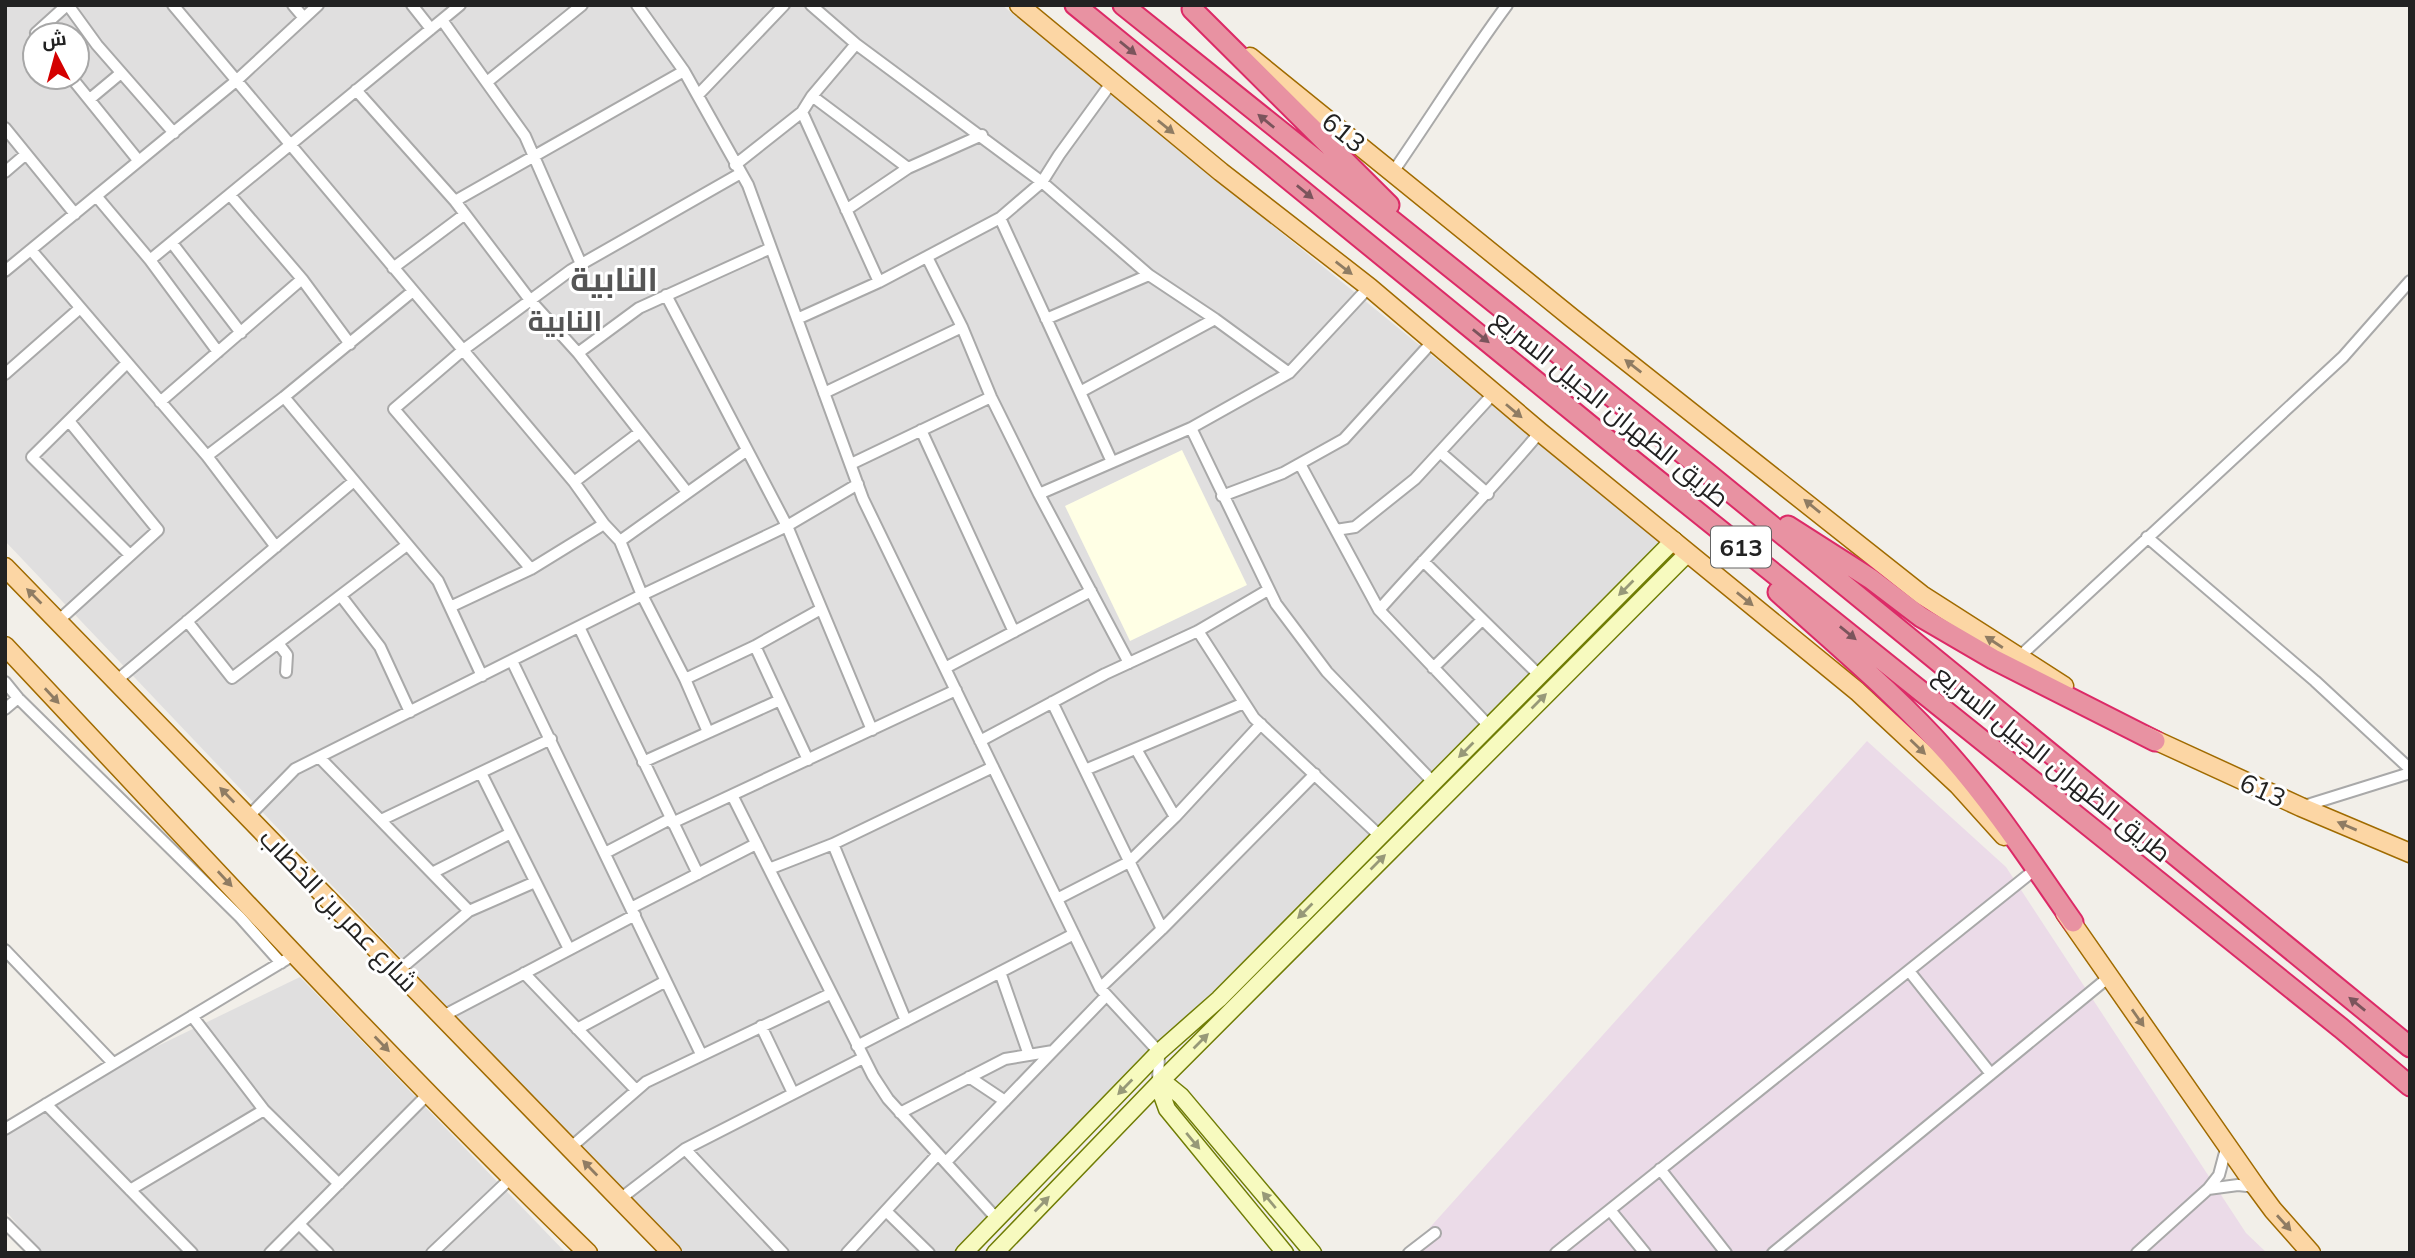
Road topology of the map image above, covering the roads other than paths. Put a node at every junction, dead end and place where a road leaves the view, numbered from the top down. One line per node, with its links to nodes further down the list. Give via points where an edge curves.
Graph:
1 (68, 5): 18 (street); 22 (street)
2 (173, 5): 23 (street)
3 (293, 5): 16 (street)
4 (318, 5): 16 (street)
5 (412, 5): 19 (street)
6 (460, 5): 17 (street)
7 (582, 5): 24 (street)
8 (637, 5): 21 (street)
9 (784, 5): 28 (street)
10 (811, 5): 20 (street)
11 (1018, 5): 25 (main road)
12 (1124, 5): 60 (highway, طريق الظهران الجبيل السريع / 613, one-way to 12)
13 (1507, 5): 42 (street)
14 (1189, 7): 42 (main road, 613); 60 (highway)
15 (1079, 9): 97 (highway, طريق الظهران الجبيل السريع / 613, one-way to 97)
16 (304, 18): 23 (street)
17 (442, 20): 19 (street); 24 (street)
18 (50, 21)
19 (431, 29): 26 (street)
20 (856, 44): 29 (street); 34 (street)
21 (684, 71): 28 (street); 37 (street)
22 (121, 74): 30 (street); 33 (street)
23 (236, 81): 33 (street); 35 (street)
24 (487, 82): 37 (street)
25 (1112, 82): 43 (street); 64 (main road, one-way to 64)
26 (356, 90): 35 (street); 46 (street)
27 (84, 91): 30 (street)
28 (698, 94): 40 (street)
29 (813, 96): 31 (street); 39 (street)
30 (90, 98): 38 (street)
31 (802, 112): 40 (street); 47 (street)
32 (5, 128): 36 (street)
33 (174, 133): 38 (street)
34 (982, 135): 39 (street); 43 (street)
35 (290, 144): 44 (street); 57 (street)
36 (26, 154): 41 (street); 48 (street)
37 (533, 155): 46 (street); 56 (street)
38 (138, 160): 45 (street)
39 (908, 168): 47 (street)
40 (738, 169): 52 (street); 56 (street)
41 (5, 172)
42 (1393, 173): 138 (main road, 613, one-way to 42, via 1922,595)
43 (1042, 182): 50 (street); 59 (street)
44 (230, 195): 51 (street); 61 (street)
45 (97, 197): 48 (street); 55 (street)
46 (455, 201): 49 (street)
47 (846, 210): 63 (street)
48 (75, 214): 53 (street)
49 (465, 214): 57 (street); 67 (street)
50 (1000, 218): 54 (street); 70 (street)
51 (172, 243): 55 (street); 73 (street)
52 (771, 248): 66 (street); 69 (street)
53 (31, 250): 58 (street); 68 (street)
54 (927, 257): 63 (street); 72 (street)
55 (150, 260): 77 (street)
56 (581, 264): 67 (street)
57 (394, 268): 65 (street)
58 (5, 271)
59 (1149, 275): 70 (street); 71 (street)
60 (1461, 278): 100 (highway, طريق الظهران الجبيل السريع / 613)
61 (302, 279): 73 (street); 75 (street)
62 (2410, 281): 111 (street, via 2343,357)
63 (879, 282): 69 (street)
64 (1369, 287): 74 (main road); 80 (street)
65 (413, 291): 75 (street); 76 (street)
66 (666, 295): 78 (street, via 639,308); 93 (street)
67 (530, 300): 76 (street); 78 (street)
68 (79, 309): 79 (street); 81 (street)
69 (797, 319): 83 (street)
70 (1046, 319): 82 (street)
71 (1215, 319): 80 (street); 82 (street)
72 (962, 327): 83 (street); 86 (street)
73 (241, 333): 77 (street)
74 (1433, 341): 84 (main road); 99 (street, via 1344,439)
75 (349, 344): 85 (street)
76 (463, 350): 102 (street); 120 (street, via 394,409)
77 (218, 352): 87 (street)
78 (578, 353): 91 (street)
79 (127, 363): 87 (street); 88 (street)
80 (1289, 373): 89 (street)
81 (5, 374)
82 (1080, 392): 96 (street)
83 (824, 393): 98 (street)
84 (1494, 393): 92 (main road, one-way to 92); 94 (street)
85 (284, 397): 95 (street); 101 (street)
86 (991, 397): 90 (street); 105 (street)
87 (160, 402): 95 (street)
88 (69, 421): 117 (street, via 158,530); 117 (street, via 32,457)
89 (1191, 428): 96 (street); 107 (street)
90 (922, 430): 98 (street); 133 (street)
91 (640, 432): 102 (street); 104 (street)
92 (1539, 432): 106 (street); 112 (main road)
93 (746, 451): 104 (street); 109 (street)
94 (1440, 452): 106 (street); 110 (street, via 1415,479 1355,527)
95 (206, 456): 115 (street)
96 (1112, 462): 105 (street)
97 (1634, 462): 195 (highway, via 1949,754); 225 (highway, طريق الظهران الجبيل السريع / 613, one-way to 225)
98 (850, 464): 103 (street)
99 (1300, 464): 107 (street); 110 (street)
100 (1711, 477): 163 (highway, via 1871,579 1921,617); 215 (highway, طريق الظهران الجبيل السريع / 613, one-way to 100)
101 (354, 481): 114 (street); 115 (street)
102 (574, 482): 108 (street)
103 (858, 484): 109 (street); 142 (street)
104 (687, 492): 113 (street)
105 (1039, 494): 122 (street)
106 (1488, 494): 118 (street)
107 (1222, 496): 121 (street)
108 (604, 524): 113 (street); 120 (street)
109 (787, 526): 123 (street); 126 (street)
110 (1336, 530): 127 (street)
111 (2147, 537): 138 (street); 170 (street, via 2315,681)
112 (1674, 540): 116 (main road); 137 (street, one-way to 137)
113 (620, 541): 123 (street)
114 (407, 545): 124 (street); 125 (street, via 438,581)
115 (276, 547): 130 (street)
116 (1688, 552): 139 (street); 188 (main road, one-way to 188, via 1900,730 1958,785)
117 (130, 555): 129 (street)
118 (1423, 561): 127 (street); 128 (street)
119 (5, 567): 129 (main road, شارع عمر بن الخطاب, one-way to 119)
120 (531, 569): 125 (street)
121 (1269, 590): 132 (street); 173 (street, via 1327,672)
122 (1091, 592): 133 (street); 141 (street)
123 (642, 594): 131 (street); 147 (street)
124 (341, 596): 134 (street); 156 (street, via 380,647)
125 (450, 607): 146 (street)
126 (821, 609): 136 (street); 159 (street)
127 (1379, 610): 143 (street)
128 (1482, 620): 143 (street); 145 (street)
129 (58, 621): 148 (main road, شارع عمر بن الخطاب)
130 (187, 621): 134 (street, via 232,678); 148 (street)
131 (579, 627): 140 (street); 167 (street)
132 (1198, 631): 141 (street); 154 (street)
133 (1014, 632): 142 (street)
134 (278, 643): 144 (street, via 287,655)
135 (5, 646): 200 (main road, one-way to 200)
136 (755, 646): 147 (street); 152 (street)
137 (1567, 647): 139 (street); 145 (street)
138 (2018, 658): 163 (main road, 613)
139 (1581, 659): 224 (street, one-way to 139)
140 (512, 661): 146 (street); 161 (street)
141 (1129, 663): 153 (street)
142 (945, 668): 150 (street)
143 (1433, 668): 158 (street)
144 (286, 672)
145 (1539, 675): 158 (street)
146 (482, 676): 156 (street)
147 (685, 679): 160 (street)
148 (116, 681): 176 (main road, شارع عمر بن الخطاب, one-way to 148)
149 (5, 682): 151 (street)
150 (956, 690): 159 (street); 162 (street)
151 (18, 698): 155 (street); 200 (street)
152 (780, 700): 160 (street); 166 (street)
153 (1052, 702): 162 (street); 169 (street)
154 (1244, 703): 157 (street); 164 (street)
155 (5, 709)
156 (410, 712): 165 (street)
157 (1261, 724): 172 (street); 177 (street)
158 (1489, 726): 173 (street, one-way to 173)
159 (872, 730): 166 (street)
160 (708, 733): 167 (street)
161 (551, 739): 171 (street); 184 (street)
162 (980, 741): 168 (street)
163 (2155, 741): 175 (main road, 613)
164 (1136, 749): 169 (street); 177 (street)
165 (319, 757): 176 (street, via 295,769); 178 (street)
166 (807, 760): 174 (street)
167 (643, 762): 179 (street)
168 (993, 767): 183 (street); 192 (street)
169 (1085, 770): 186 (street)
170 (2410, 771): 175 (street)
171 (481, 773): 178 (street); 180 (street)
172 (1315, 774): 181 (street); 196 (street)
173 (1433, 782): 181 (street)
174 (732, 795): 179 (street); 182 (street)
175 (2301, 807): 185 (main road, 613, one-way to 175)
176 (248, 817): 201 (main road, شارع عمر بن الخطاب)
177 (1175, 817): 186 (street)
178 (381, 820): 189 (street)
179 (671, 821): 184 (street); 190 (street)
180 (511, 833): 189 (street); 191 (street)
181 (1381, 836): 217 (street, one-way to 217, via 1219,999)
182 (756, 844): 187 (street); 190 (street)
183 (833, 844): 187 (street); 211 (street)
184 (605, 853): 194 (street)
185 (2410, 853)
186 (1129, 862): 192 (street); 196 (street)
187 (769, 869): 208 (street)
188 (2032, 872): 195 (main road); 202 (street)
189 (432, 873): 193 (street)
190 (698, 874): 194 (street)
191 (536, 882): 193 (street); 198 (street)
192 (1057, 899): 197 (street)
193 (469, 911): 201 (street)
194 (633, 911): 198 (street); 206 (street)
195 (2073, 922): 205 (main road)
196 (1162, 929): 207 (street)
197 (1073, 934): 203 (street); 207 (street)
198 (569, 949): 204 (street)
199 (5, 950): 221 (street)
200 (288, 958): 209 (street); 227 (main road, one-way to 227)
201 (398, 971): 210 (main road, شارع عمر بن الخطاب)
202 (1909, 971): 222 (street); 238 (street)
203 (1000, 972): 211 (street); 219 (street)
204 (524, 973): 210 (street); 213 (street)
205 (2109, 977): 222 (street); 234 (main road, one-way to 234)
206 (666, 981): 213 (street); 218 (street)
207 (1103, 992): 216 (street); 217 (street)
208 (830, 994): 212 (street); 214 (street)
209 (192, 1016): 221 (street); 231 (street)
210 (443, 1016): 235 (main road, شارع عمر بن الخطاب)
211 (906, 1021): 214 (street)
212 (761, 1026): 218 (street); 228 (street)
213 (578, 1029): 226 (street)
214 (857, 1046): 220 (street)
215 (2410, 1047)
216 (1052, 1051): 219 (street); 229 (street)
217 (1159, 1052): 224 (street); 247 (street, one-way to 247)
218 (701, 1054): 226 (street)
219 (1029, 1055): 223 (street, via 1004,1059)
220 (863, 1058): 228 (street); 232 (street)
221 (113, 1063): 230 (street)
222 (1991, 1073): 269 (street)
223 (970, 1077): 229 (street); 232 (street)
224 (1158, 1084): 262 (street, one-way to 224); 263 (street, one-way to 263, via 1167,1110); 264 (street, one-way to 224, via 1181,1096)
225 (2410, 1086)
226 (636, 1090): 235 (street)
227 (429, 1093): 239 (main road); 240 (street)
228 (793, 1093): 236 (street)
229 (1005, 1101): 237 (street)
230 (46, 1104): 233 (street); 243 (street)
231 (264, 1110): 240 (street); 243 (street)
232 (900, 1113): 237 (street)
233 (5, 1129)
234 (2227, 1145): 241 (main road); 242 (street, via 2219,1175)
235 (570, 1148): 244 (main road, شارع عمر بن الخطاب, one-way to 235)
236 (685, 1149): 244 (street); 258 (street)
237 (942, 1158): 246 (street); 247 (street)
238 (1660, 1169): 245 (street); 268 (street)
239 (510, 1178): 255 (street); 256 (main road)
240 (339, 1184): 249 (street)
241 (2256, 1188): 242 (street); 271 (main road, one-way to 271)
242 (2208, 1189): 270 (street)
243 (131, 1190): 252 (street)
244 (620, 1199): 257 (main road, شارع عمر بن الخطاب)
245 (1610, 1210): 266 (street); 267 (street)
246 (886, 1211): 259 (street); 260 (street)
247 (997, 1219): 261 (street)
248 (5, 1223): 251 (street)
249 (299, 1224): 253 (street); 254 (street)
250 (1434, 1233): 265 (street)
251 (35, 1253)
252 (192, 1253)
253 (270, 1253)
254 (328, 1253)
255 (432, 1253)
256 (588, 1253)
257 (672, 1253)
258 (783, 1253)
259 (847, 1253)
260 (929, 1253)
261 (964, 1253)
262 (995, 1253)
263 (1285, 1253)
264 (1313, 1253)
265 (1409, 1253)
266 (1556, 1253)
267 (1645, 1253)
268 (1726, 1253)
269 (1773, 1253)
270 (2137, 1253)
271 (2311, 1253)

